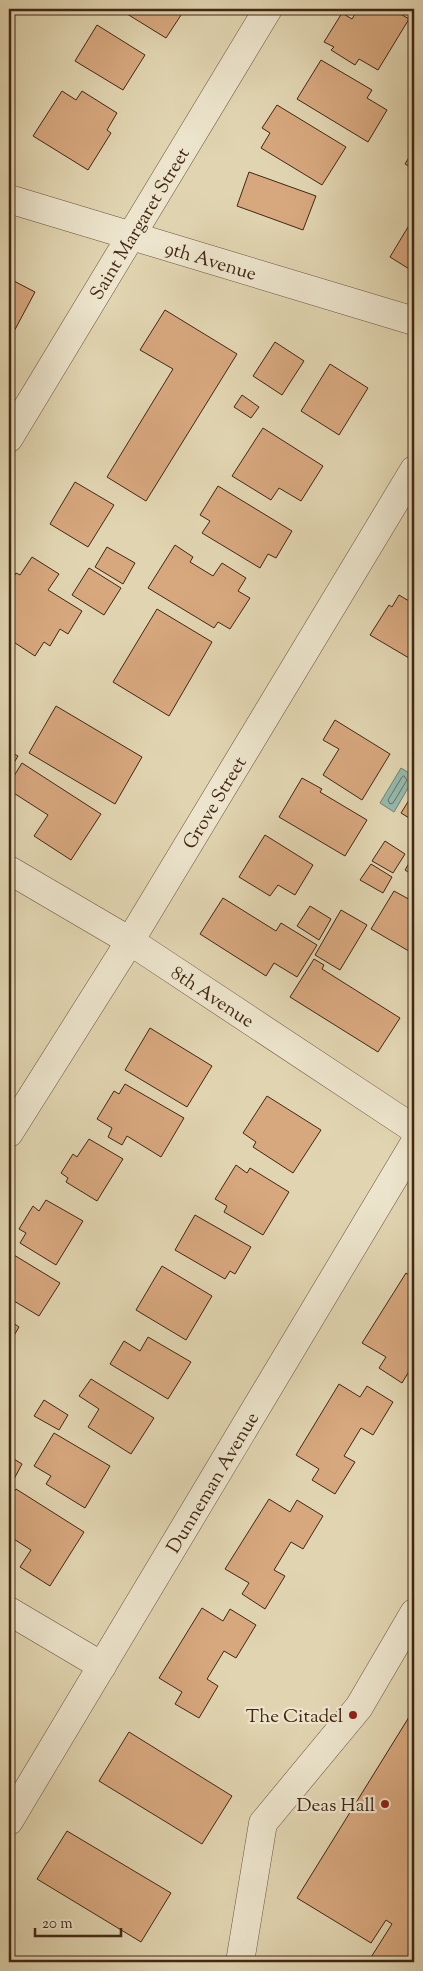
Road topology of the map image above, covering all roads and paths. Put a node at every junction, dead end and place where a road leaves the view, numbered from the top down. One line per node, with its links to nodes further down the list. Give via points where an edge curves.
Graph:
1 (268, 9): 3 (street, Saint Margaret Street)
2 (9, 199): 3 (street, 9th Avenue)
3 (130, 236): 4 (street, 9th Avenue); 5 (street, Saint Margaret Street)
4 (414, 321)
5 (9, 438)
6 (414, 470): 8 (street, Grove Street)
7 (9, 870): 8 (street, 8th Avenue)
8 (130, 941): 9 (street, 8th Avenue); 10 (street, Grove Street)
9 (414, 1129)
10 (9, 1133)
11 (414, 1144): 15 (street, Dunneman Avenue)
12 (9, 1611): 15 (street)
13 (414, 1613): 14 (street)
14 (407, 1641): 17 (street, via 359,1708 263,1823)
15 (102, 1666): 16 (street, Dunneman Avenue)
16 (9, 1821)
17 (240, 1962)

